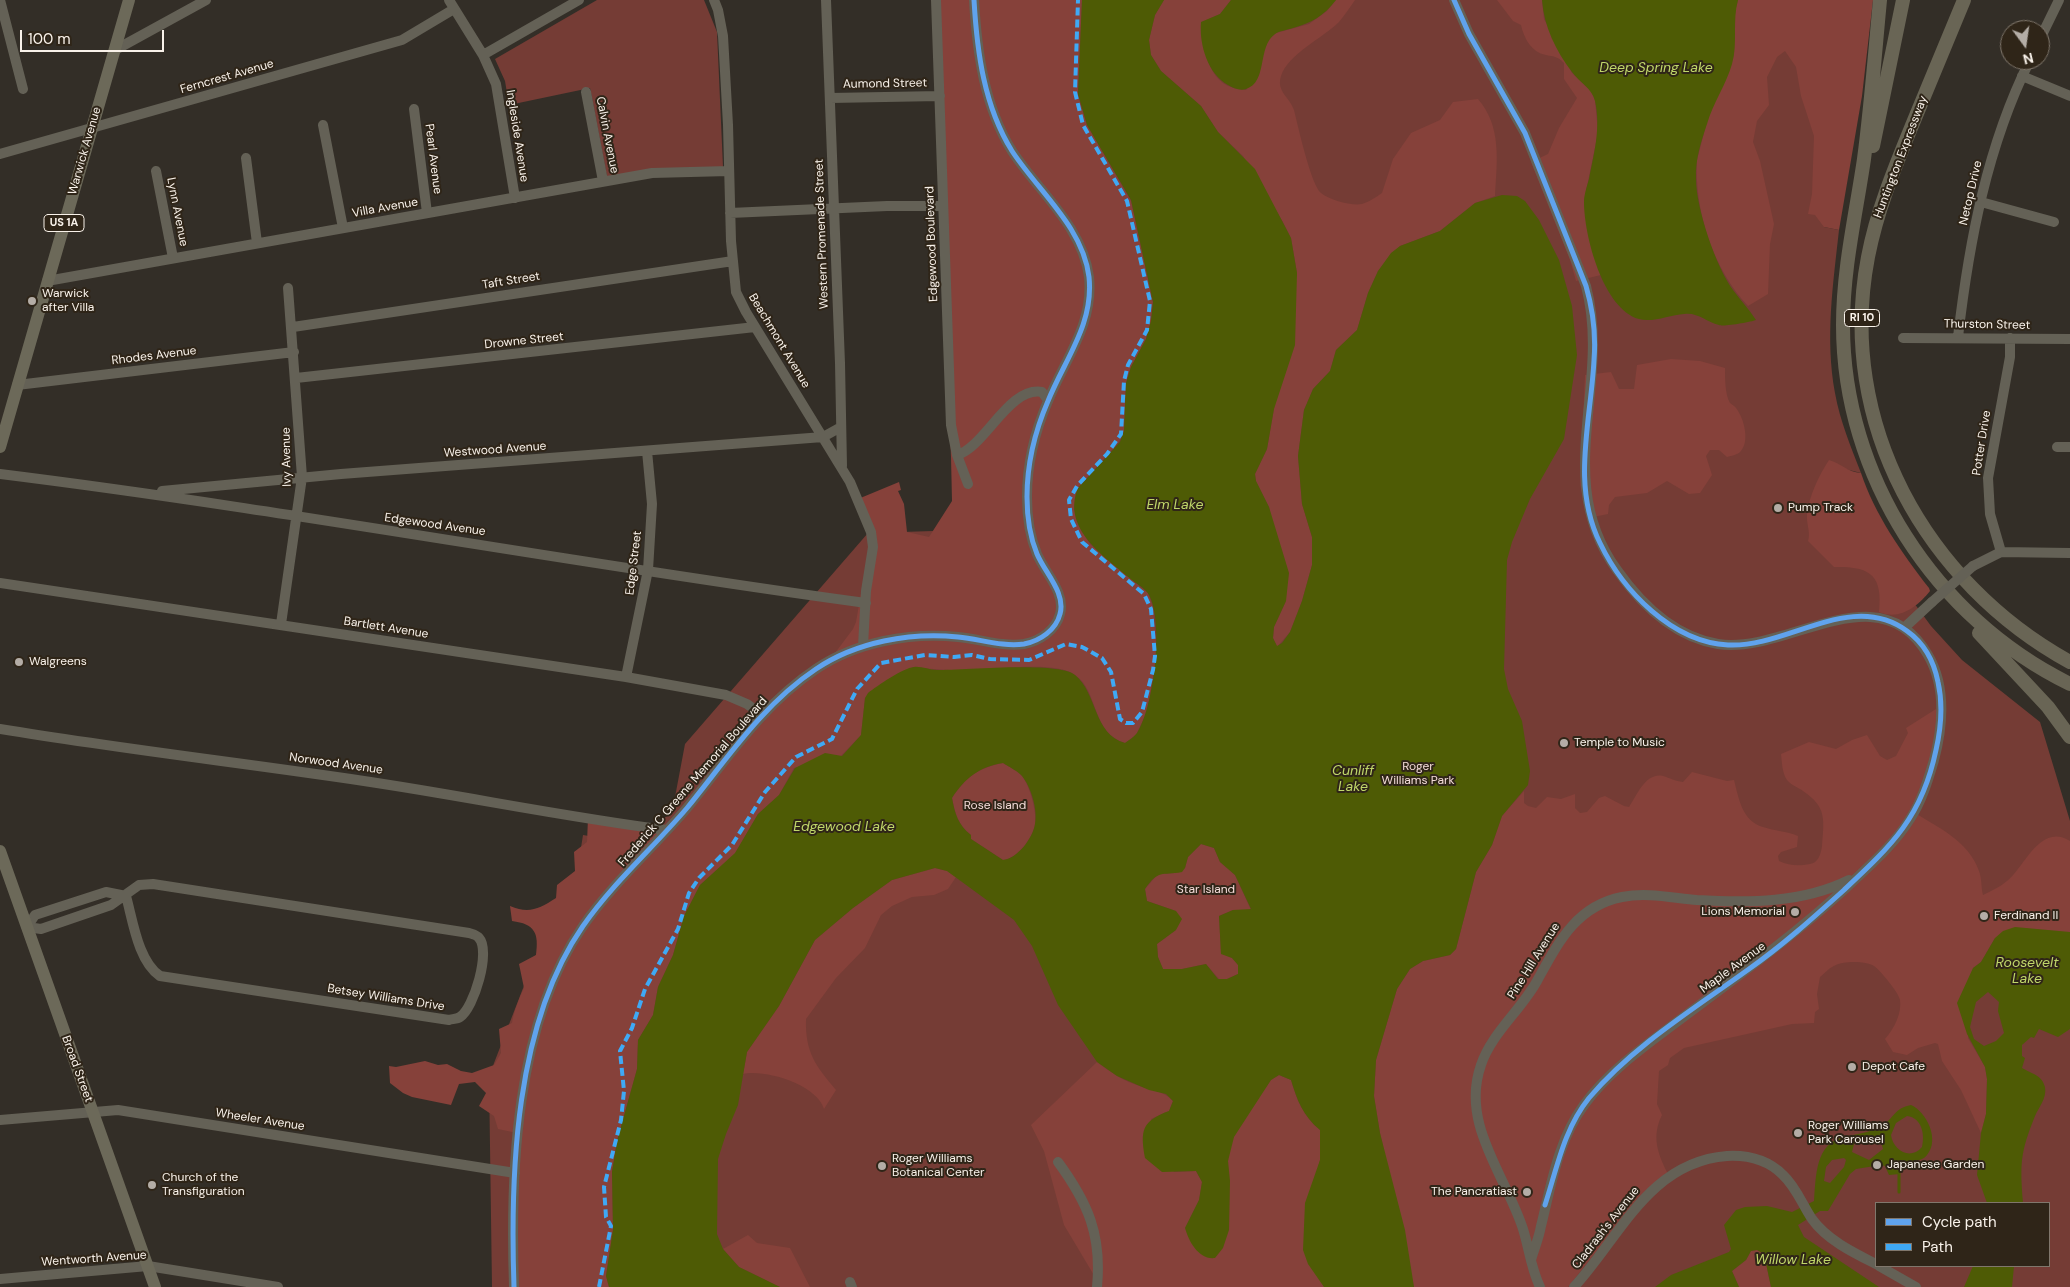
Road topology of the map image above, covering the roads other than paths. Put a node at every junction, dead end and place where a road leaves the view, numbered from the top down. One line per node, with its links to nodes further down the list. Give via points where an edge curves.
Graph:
1 (0, 0): 20 (street)
2 (129, 0): 16 (main road, Warwick Avenue / US 1A)
3 (206, 0): 16 (street)
4 (579, 0): 17 (street)
5 (714, 0): 30 (street, Beachmont Avenue, via 723,36)
6 (826, 0): 24 (street, Western Promenade Street)
7 (936, 0): 22 (street, Edgewood Boulevard)
8 (974, 0): 56 (street, Frederick C Greene Memorial Boulevard, via 978,46 998,126 1019,161 1071,231 1088,270 1090,291 1085,323)
9 (1454, 0): 78 (street, via 1469,34 1525,133 1586,286 1595,340 1585,439 1586,499 1599,542 1618,572 1648,606 1673,626 1717,644 1763,642 1849,617 1879,618)
10 (1880, 0): 42 (highway, via 1866,145)
11 (1903, 0): 42 (highway, RI 10)
12 (1964, 0): 80 (highway, Huntington Expressway / RI 10, via 1893,172 1872,238 1862,308 1866,378 1877,428 1889,461 1903,493 1929,537 1961,578 1999,614 2040,645)
13 (2059, 0): 15 (street)
14 (452, 4): 17 (street, Ingleside Avenue); 27 (street, Ferncrest Avenue, via 402,40)
15 (2049, 20)
16 (115, 50): 27 (main road, Warwick Avenue / US 1A)
17 (483, 55): 33 (street, Ingleside Avenue, via 496,84)
18 (2025, 70): 19 (street, Netop Drive)
19 (2022, 76): 23 (street); 34 (street, Netop Drive, via 1996,145)
20 (22, 89)
21 (586, 92): 32 (street, Calvin Avenue)
22 (940, 96): 24 (street, Aumond Street); 35 (street, Edgewood Boulevard)
23 (2070, 96)
24 (830, 98): 36 (street, Western Promenade Street)
25 (414, 109): 37 (street, Pearl Avenue)
26 (323, 125): 40 (street)
27 (92, 127): 28 (street, Ferncrest Avenue); 45 (main road, Warwick Avenue / US 1A)
28 (0, 154)
29 (246, 158): 41 (street)
30 (729, 170): 32 (street, Villa Avenue, via 652,173); 38 (street, Beachmont Avenue)
31 (156, 171): 43 (street, Lynn Avenue)
32 (603, 181): 33 (street, Villa Avenue)
33 (515, 198): 37 (street, Villa Avenue)
34 (1980, 202): 39 (street); 49 (street, Netop Drive)
35 (943, 206): 36 (street); 64 (street, Edgewood Boulevard, via 951,425)
36 (834, 209): 38 (street); 57 (street, Western Promenade Street)
37 (427, 213): 40 (street, Villa Avenue)
38 (730, 213): 44 (street, Beachmont Avenue)
39 (2054, 222)
40 (343, 228): 41 (street, Villa Avenue)
41 (257, 243): 43 (street, Villa Avenue)
42 (1848, 254): 75 (highway, RI 10, via 1843,345 1859,434 1874,477 1894,518 1924,564)
43 (173, 258): 45 (street, Villa Avenue)
44 (733, 261): 47 (street, Taft Street); 48 (street, Beachmont Avenue, via 736,292)
45 (47, 281): 55 (main road, Warwick Avenue / US 1A)
46 (288, 288): 47 (street, Ivy Avenue)
47 (293, 327): 53 (street, Ivy Avenue)
48 (755, 327): 54 (street, Drowne Street); 59 (street, Beachmont Avenue)
49 (1958, 337): 50 (street, Thurston Street); 51 (street, Thurston Street)
50 (1903, 338)
51 (2010, 338): 52 (street, Thurston Street); 71 (street, Potter Drive, via 2010,357 1988,478 1990,514)
52 (2070, 340)
53 (294, 352): 54 (street, Ivy Avenue); 55 (street, Rhodes Avenue)
54 (296, 378): 67 (street, Ivy Avenue)
55 (17, 385): 58 (main road, Warwick Avenue / US 1A)
56 (1048, 400): 64 (street, via 1045,393 1038,391 1024,395 966,451); 79 (street, Frederick C Greene Memorial Boulevard, via 1032,448 1027,499 1036,550 1061,601 1055,626 1040,638 1019,645 935,636 902,638)
57 (841, 427): 59 (street, Westwood Avenue); 65 (street, Western Promenade Street)
58 (2, 431): 61 (main road, Warwick Avenue / US 1A)
59 (823, 437): 63 (street, Westwood Avenue); 65 (street, Beachmont Avenue)
60 (2056, 446): 62 (street)
61 (0, 447)
62 (2070, 447)
63 (648, 450): 67 (street, Westwood Avenue); 73 (street, Edge Street, via 652,504)
64 (957, 455): 68 (street, Edgewood Boulevard)
65 (842, 468): 76 (street, Beachmont Avenue, via 873,537)
66 (0, 474): 69 (street, Edgewood Avenue)
67 (302, 477): 69 (street, Westwood Avenue); 70 (street, Ivy Avenue)
68 (968, 484)
69 (148, 492): 70 (street, Edgewood Avenue)
70 (296, 517): 73 (street, Edgewood Avenue); 77 (street, Ivy Avenue)
71 (2001, 552): 72 (street); 78 (street, bridge, via 1973,566)
72 (2070, 553)
73 (648, 570): 76 (street, Edgewood Avenue); 81 (street, Edge Street)
74 (0, 583): 77 (street, Bartlett Avenue)
75 (1948, 592): 82 (highway, RI 10, via 2000,641); 85 (highway, via 1976,630 2048,707)
76 (866, 603): 79 (street, Beachmont Avenue)
77 (282, 624): 81 (street, Bartlett Avenue)
78 (1904, 628): 88 (street, via 1924,648 1934,668 1941,711 1937,744 1916,810 1897,837)
79 (863, 646): 83 (street, Frederick C Greene Memorial Boulevard, via 812,671)
80 (2070, 662)
81 (626, 677): 83 (street, Bartlett Avenue, via 726,695)
82 (2070, 684)
83 (762, 715): 86 (street, Frederick C Greene Memorial Boulevard)
84 (0, 729): 86 (street, Norwood Avenue, via 364,781)
85 (2070, 737)
86 (667, 830): 95 (street, Frederick C Greene Memorial Boulevard, via 584,925 555,977 542,1012 527,1075)
87 (0, 851): 89 (main road, Broad Street)
88 (1861, 874): 96 (street, Maple Avenue, via 1787,940 1612,1074 1589,1098 1565,1139); 96 (street, Pine Hill Avenue, via 1839,885 1777,900 1738,902 1625,896 1592,908 1571,925 1528,997 1486,1053 1477,1082 1477,1113 1481,1131 1523,1230)
89 (5, 879): 91 (main road, Broad Street)
90 (126, 896): 90 (street, Betsey Williams Drive, via 143,953 151,970 160,976 449,1020 460,1017 471,1001 483,960 479,938 469,932 153,884 140,885); 91 (street, Betsey Williams Drive, via 111,905 41,929); 91 (street, via 106,892 36,915)
91 (27, 927): 92 (main road, Broad Street)
92 (93, 1112): 93 (street, Wheeler Avenue); 95 (street, Wheeler Avenue, via 118,1110); 98 (main road, Broad Street)
93 (0, 1120)
94 (1058, 1162): 104 (street, via 1079,1192 1092,1222 1099,1260)
95 (515, 1173): 103 (street, Frederick C Greene Memorial Boulevard)
96 (1531, 1260): 105 (street)
97 (1875, 1263): 106 (street, Cladrash's Avenue, via 1827,1235 1811,1218 1786,1178 1765,1162 1732,1156 1700,1162 1665,1180 1642,1199)
98 (148, 1266): 100 (street, Wentworth Avenue); 101 (main road, Broad Street); 102 (street, Wentworth Avenue)
99 (1881, 1267): 107 (street, Cladrash's Avenue)
100 (0, 1279)
101 (155, 1287)
102 (278, 1287)
103 (514, 1287)
104 (1097, 1287)
105 (1540, 1287)
106 (1574, 1287)
107 (1916, 1287)

